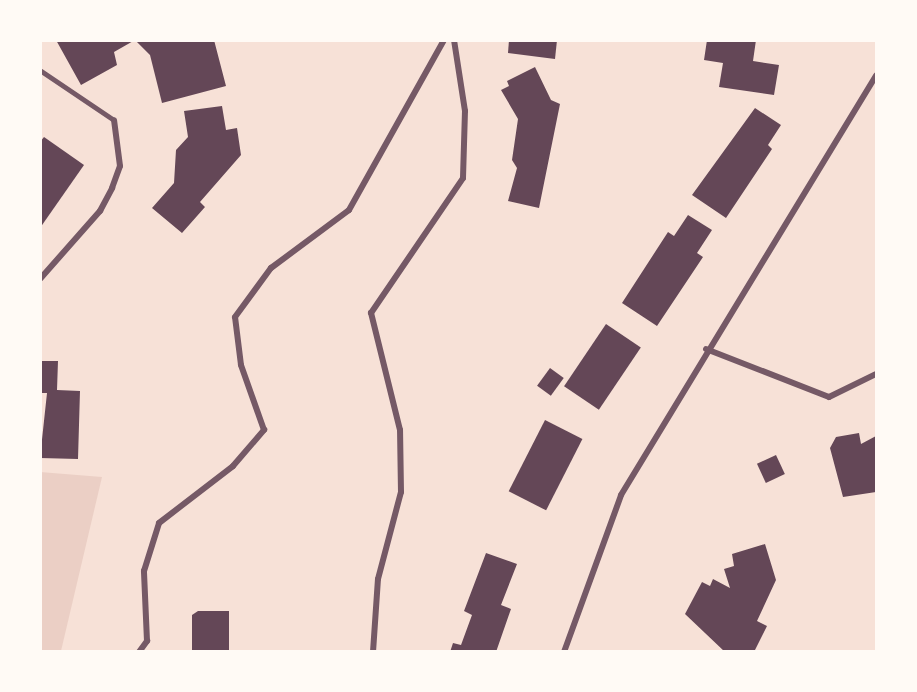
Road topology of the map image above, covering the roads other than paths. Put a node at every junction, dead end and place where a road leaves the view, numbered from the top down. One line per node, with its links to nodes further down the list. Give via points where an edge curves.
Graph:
1 (444, 40): 9 (street, via 349,210 271,268 235,317 241,366 264,430 233,466 159,523 144,572 147,641)
2 (454, 40): 10 (street, via 465,111 463,178 371,313 400,430 401,482 378,579)
3 (40, 70): 5 (lane)
4 (876, 75): 7 (street)
5 (114, 120): 6 (street, via 120,166 112,188 100,211)
6 (40, 279)
7 (706, 349): 8 (street, via 829,397); 11 (street, via 621,495)
8 (876, 374)
9 (139, 651)
10 (373, 651)
11 (564, 651)

